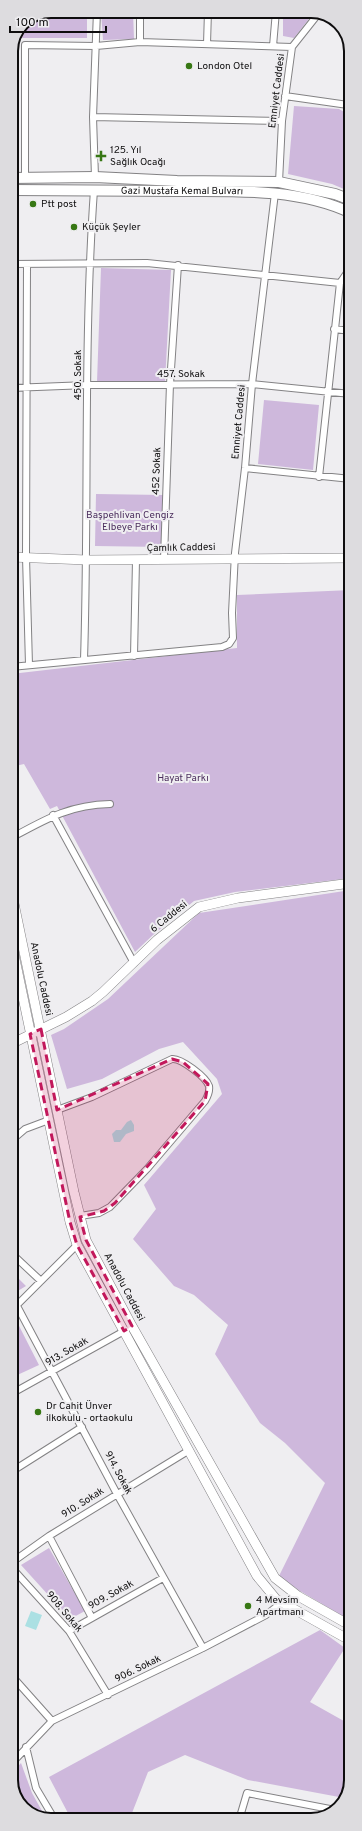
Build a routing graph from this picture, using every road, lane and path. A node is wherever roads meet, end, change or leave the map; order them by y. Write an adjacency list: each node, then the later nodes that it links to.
1 (97, 18): 8 (street)
2 (140, 18): 6 (street)
3 (208, 18): 7 (street)
4 (275, 18): 9 (street)
5 (315, 18): 10 (street, Emniyet Caddesi)
6 (140, 42): 7 (street); 8 (street)
7 (207, 44): 9 (street)
8 (96, 46): 13 (street); 17 (street)
9 (273, 46): 10 (street)
10 (292, 47): 11 (street, Emniyet Caddesi)
11 (285, 96): 12 (street); 14 (street, Emniyet Caddesi)
12 (344, 104)
13 (93, 117): 14 (street); 15 (street)
14 (282, 121): 18 (street, Emniyet Caddesi)
15 (95, 177): 17 (main road, Gazi Mustafa Kemal Bulvarı); 18 (main road, Gazi Mustafa Kemal Bulvarı)
16 (18, 178): 17 (main road, Gazi Mustafa Kemal Bulvarı)
17 (25, 178)
18 (279, 182): 22 (main road, Gazi Mustafa Kemal Bulvarı)
19 (18, 190): 20 (main road, Gazi Mustafa Kemal Bulvarı)
20 (94, 190): 21 (main road, Gazi Mustafa Kemal Bulvarı); 26 (street, 450. Sokak)
21 (275, 193): 23 (main road, Gazi Mustafa Kemal Bulvarı); 28 (street, Emniyet Caddesi)
22 (344, 198)
23 (344, 210)
24 (18, 264): 25 (street)
25 (27, 264): 26 (street); 37 (street)
26 (89, 264): 27 (street); 35 (street, 450. Sokak)
27 (178, 265): 28 (street); 33 (street, 452 Sokak)
28 (265, 274): 30 (street); 34 (street, Emniyet Caddesi)
29 (344, 277): 30 (street)
30 (340, 283): 31 (street)
31 (334, 329): 32 (street); 38 (street)
32 (344, 330)
33 (170, 384): 34 (street, 457. Sokak); 35 (street, 457. Sokak); 47 (street, 452 Sokak)
34 (252, 384): 38 (street, 457. Sokak); 40 (street, Emniyet Caddesi)
35 (88, 385): 37 (street, 457. Sokak); 48 (street, 450. Sokak)
36 (18, 388): 37 (street, 457. Sokak)
37 (25, 388): 44 (street)
38 (329, 391): 39 (street, 457. Sokak); 41 (street)
39 (344, 393)
40 (245, 468): 41 (street); 45 (street, Emniyet Caddesi)
41 (319, 477): 42 (street)
42 (344, 479)
43 (18, 557): 44 (main road, Çamlık Caddesi)
44 (26, 557): 48 (main road, Çamlık Caddesi); 52 (street)
45 (235, 558): 46 (main road, Çamlık Caddesi); 47 (main road, Çamlık Caddesi); 50 (street, Emniyet Caddesi)
46 (344, 558)
47 (164, 559): 49 (main road, Çamlık Caddesi)
48 (87, 560): 49 (main road, Çamlık Caddesi); 51 (street, 450. Sokak)
49 (136, 560): 50 (street)
50 (134, 656): 51 (street)
51 (84, 660): 52 (street)
52 (29, 665): 53 (street)
53 (18, 666)
54 (110, 804): 55 (street)
55 (53, 815): 56 (street); 59 (street)
56 (18, 834)
57 (344, 884): 59 (main road, 6 Caddesi)
58 (18, 922): 61 (main road, Anadolu Caddesi)
59 (134, 963): 61 (main road, 6 Caddesi)
60 (18, 975): 62 (main road, Anadolu Caddesi)
61 (41, 1029): 62 (main road, 6 Caddesi); 64 (main road, Anadolu Caddesi)
62 (30, 1034): 63 (main road, 6 Caddesi); 65 (main road, Anadolu Caddesi)
63 (18, 1040)
64 (57, 1110): 67 (main road, Anadolu Caddesi); 67 (street)
65 (49, 1120): 66 (street); 68 (main road, Anadolu Caddesi)
66 (18, 1135)
67 (80, 1216): 73 (main road, Anadolu Caddesi)
68 (77, 1245): 70 (street); 74 (main road, Anadolu Caddesi)
69 (18, 1260): 70 (street)
70 (41, 1281): 71 (street)
71 (18, 1305)
72 (18, 1308): 75 (street, 914. Sokak)
73 (132, 1326): 74 (street, 913. Sokak); 87 (main road, Anadolu Caddesi)
74 (124, 1331): 75 (street, 913. Sokak); 78 (main road, Anadolu Caddesi)
75 (53, 1372): 76 (street, 913. Sokak); 77 (street, 914. Sokak)
76 (18, 1390)
77 (82, 1427): 79 (street); 80 (street, 914. Sokak)
78 (188, 1451): 80 (street, 910. Sokak); 85 (main road, Anadolu Caddesi)
79 (18, 1468)
80 (117, 1494): 81 (street, 910. Sokak); 84 (street, 914. Sokak)
81 (49, 1536): 82 (street, 910. Sokak); 86 (street)
82 (18, 1558)
83 (18, 1574): 88 (street, 908. Sokak)
84 (163, 1578): 86 (street, 909. Sokak); 90 (street, 914. Sokak)
85 (281, 1603): 89 (main road, Anadolu Caddesi); 90 (street, 906. Sokak)
86 (92, 1618): 88 (street, 909. Sokak)
87 (344, 1622)
88 (69, 1630): 92 (street, 908. Sokak)
89 (344, 1636)
90 (203, 1648): 92 (street, 906. Sokak)
91 (18, 1682): 93 (street)
92 (108, 1695): 93 (street, 906. Sokak)
93 (52, 1721): 94 (street, 906. Sokak)
94 (26, 1747): 95 (street, 906. Sokak); 97 (street)
95 (18, 1756)
96 (328, 1809): 98 (street)
97 (51, 1813)
98 (241, 1813)

